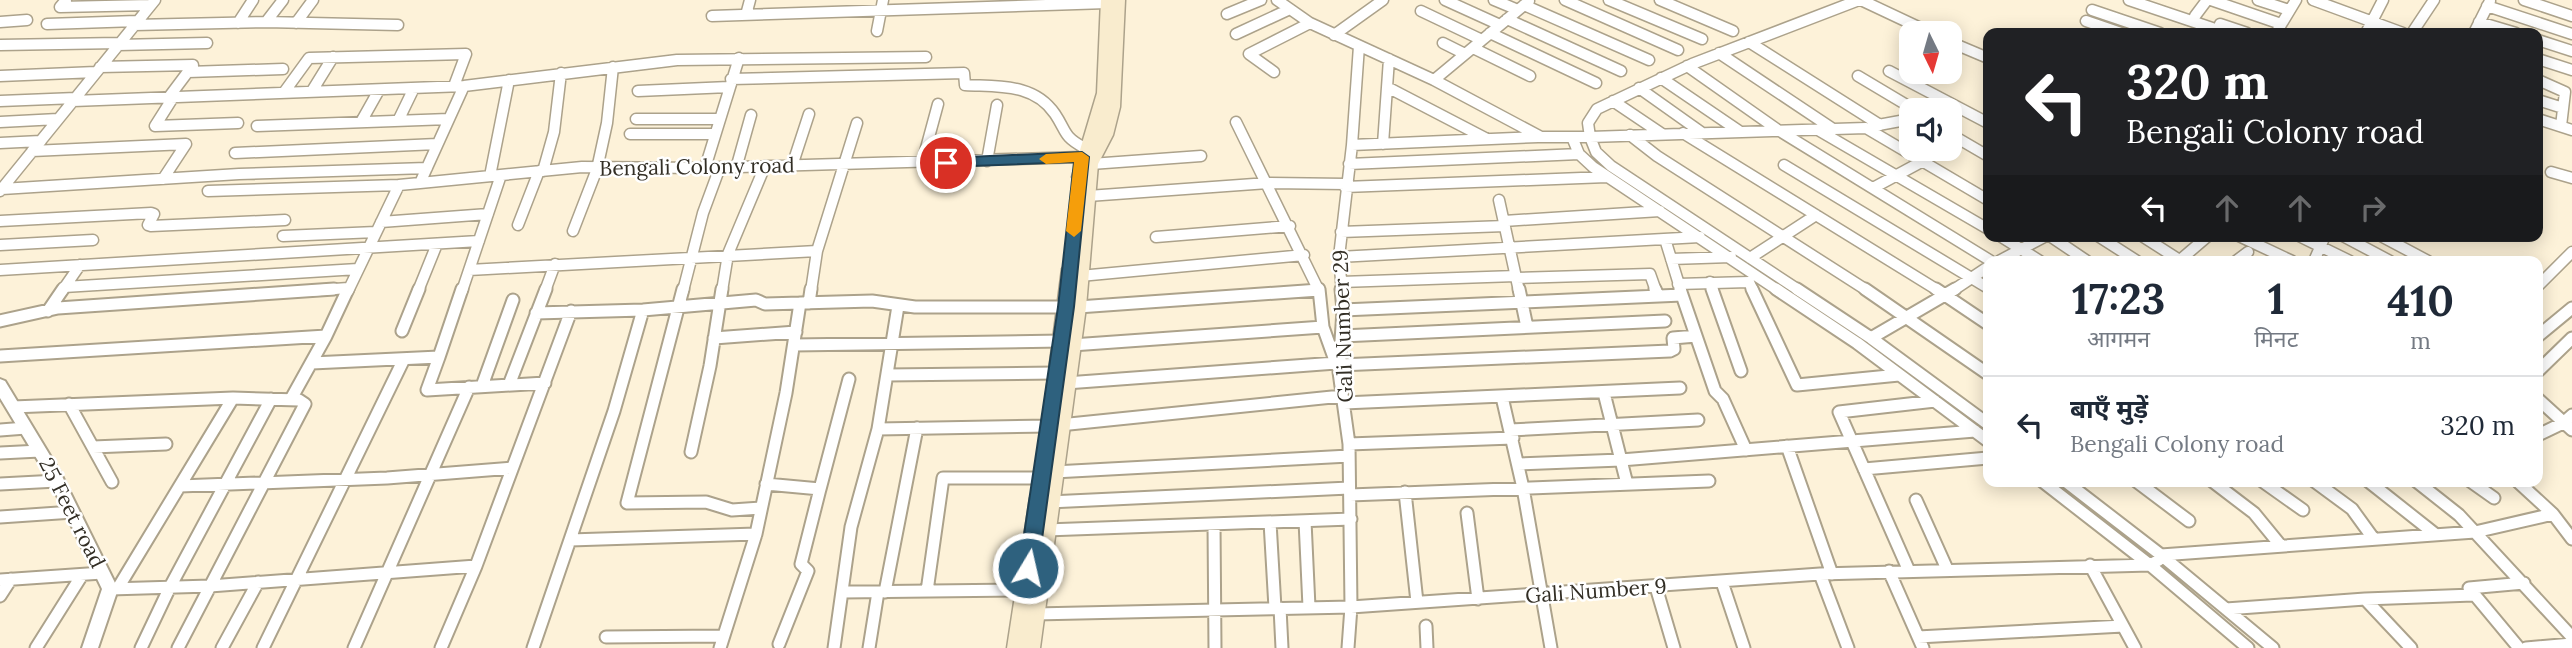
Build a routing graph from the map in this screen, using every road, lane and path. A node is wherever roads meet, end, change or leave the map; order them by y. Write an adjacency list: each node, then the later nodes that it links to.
1 (66, 0): 25 (street)
2 (253, 0): 50 (street)
3 (283, 0): 46 (street)
4 (313, 0): 51 (street)
5 (750, 0): 37 (street)
6 (1261, 0): 26 (street)
7 (1277, 0): 32 (street)
8 (1383, 0): 70 (street)
9 (1445, 0): 47 (street)
10 (1494, 0): 31 (street)
11 (1565, 0): 81 (street)
12 (1609, 0): 72 (street)
13 (1660, 0): 67 (street)
14 (1860, 0): 42 (street); 73 (street)
15 (2129, 0): 58 (street)
16 (2149, 0): 39 (street)
17 (2209, 0): 39 (street); 54 (street)
18 (2258, 0): 34 (street)
19 (2296, 0): 34 (street)
20 (2313, 0): 27 (street)
21 (2383, 0): 44 (street)
22 (2434, 0): 63 (street)
23 (2524, 0): 40 (street)
24 (1111, 1): 30 (street); 171 (main road)
25 (153, 2): 49 (street)
26 (1243, 3): 36 (street)
27 (2332, 3): 44 (street)
28 (2489, 3): 48 (street); 69 (street)
29 (882, 4): 30 (street); 37 (street); 66 (street)
30 (956, 4)
31 (1524, 5): 47 (street); 90 (street)
32 (1290, 9): 52 (street); 68 (street)
33 (2092, 10): 57 (street)
34 (2289, 10): 54 (street)
35 (1421, 11): 71 (street)
36 (1227, 13)
37 (746, 15): 38 (street)
38 (712, 16)
39 (2195, 16): 59 (street)
40 (2572, 16)
41 (27, 20): 45 (street)
42 (1905, 21)
43 (2087, 21): 56 (street)
44 (2370, 21): 61 (street); 62 (street)
45 (0, 22)
46 (266, 22): 50 (street); 51 (street)
47 (1504, 22): 71 (street); 97 (street)
48 (2480, 22): 64 (street); 65 (street)
49 (136, 23): 50 (street); 53 (street); 77 (street)
50 (237, 23)
51 (296, 23): 55 (street)
52 (1310, 23): 70 (street); 100 (street)
53 (47, 24)
54 (2281, 24): 60 (street)
55 (398, 25)
56 (2107, 28)
57 (2145, 28)
58 (2212, 28)
59 (2232, 28)
60 (2279, 28)
61 (2368, 28)
62 (2389, 28)
63 (2415, 28)
64 (2477, 28)
65 (2500, 28)
66 (877, 31)
67 (1733, 31)
68 (1236, 34)
69 (2572, 34)
70 (1334, 35): 79 (street)
71 (1486, 37): 83 (street); 110 (street)
72 (1702, 39)
73 (1749, 42): 84 (street); 143 (street)
74 (2543, 42): 82 (street)
75 (207, 43): 77 (street)
76 (1443, 43): 83 (street)
77 (119, 44): 78 (street); 95 (street)
78 (0, 45)
79 (1359, 46): 89 (street); 166 (street, Gali Number 29)
80 (1962, 47): 85 (street)
81 (1678, 50)
82 (2571, 50)
83 (1469, 51): 103 (street); 107 (street)
84 (1720, 53): 93 (street); 148 (street)
85 (1983, 56)
86 (333, 57): 111 (street); 116 (street); 117 (street)
87 (926, 57): 88 (street)
88 (739, 58): 92 (street); 109 (street)
89 (1389, 59): 107 (street); 112 (street)
90 (1649, 60)
91 (2543, 61): 96 (street)
92 (613, 66): 101 (street); 185 (street)
93 (1687, 66): 105 (street); 149 (street)
94 (283, 69): 99 (street)
95 (98, 70): 99 (street); 102 (street); 120 (street)
96 (2572, 70)
97 (1621, 71)
98 (1889, 71): 134 (street)
99 (188, 72): 119 (street)
100 (1274, 72)
101 (561, 73): 106 (street); 186 (street)
102 (0, 76)
103 (1530, 76)
104 (1858, 76): 121 (street)
105 (1661, 78): 114 (street); 151 (street)
106 (509, 80): 111 (street); 189 (street)
107 (1434, 80): 158 (street)
108 (2543, 82): 127 (street)
109 (730, 83): 118 (street); 133 (street); 171 (street)
110 (1596, 83)
111 (459, 86): 113 (street); 132 (street)
112 (1387, 87): 160 (street); 165 (street)
113 (414, 88): 115 (street); 135 (street)
114 (1639, 88): 123 (street); 152 (street)
115 (379, 90): 117 (street); 139 (street)
116 (285, 91): 117 (street); 119 (street)
117 (313, 91)
118 (638, 91)
119 (171, 96): 120 (street); 141 (street)
120 (74, 99): 122 (street); 131 (street)
121 (1899, 100)
122 (0, 101)
123 (1613, 101): 156 (street); 159 (street)
124 (2543, 102): 127 (street)
125 (938, 104): 175 (street)
126 (997, 105): 173 (street)
127 (2563, 108): 145 (street)
128 (809, 114): 181 (street)
129 (751, 115): 179 (street)
130 (636, 118): 133 (street)
131 (58, 119): 138 (street); 161 (street)
132 (449, 119): 135 (street); 164 (street)
133 (720, 119): 155 (street)
134 (1983, 120)
135 (398, 121): 139 (street)
136 (1899, 121): 143 (street)
137 (2543, 121): 145 (street)
138 (0, 122)
139 (362, 122): 144 (street)
140 (1236, 122): 194 (street)
141 (238, 123)
142 (857, 123): 177 (street)
143 (1880, 125): 146 (street)
144 (257, 126)
145 (2561, 126): 150 (street)
146 (1866, 128): 148 (street); 174 (street)
147 (1817, 129): 148 (street); 149 (street); 188 (street)
148 (1833, 129)
149 (1778, 130): 151 (street); 197 (street)
150 (2572, 130)
151 (1740, 131): 152 (street)
152 (1701, 132): 153 (street)
153 (1683, 133): 156 (street); 205 (street)
154 (630, 134): 155 (street)
155 (715, 134): 184 (street)
156 (1662, 134): 157 (street)
157 (1630, 135): 159 (street); 218 (street)
158 (1541, 137): 159 (street); 160 (street)
159 (1582, 137): 170 (street); 257 (street)
160 (1487, 139): 165 (street)
161 (41, 141): 163 (street); 167 (street)
162 (1962, 141): 169 (street)
163 (0, 142)
164 (438, 144): 168 (street); 183 (street)
165 (1383, 144): 166 (street)
166 (1352, 145): 176 (street, Gali Number 29)
167 (32, 151): 192 (street); 198 (street)
168 (235, 153)
169 (1983, 153)
170 (1579, 154): 176 (street); 190 (street)
171 (1085, 156): 172 (street, Bengali Colony road); 173 (street, Bengali Colony road); 200 (main road); 283 (main road)
172 (1201, 156)
173 (987, 161): 175 (street, Bengali Colony road)
174 (1923, 162): 188 (street); 201 (street)
175 (922, 163): 177 (street, Bengali Colony road)
176 (1349, 164): 195 (street, Gali Number 29)
177 (844, 165): 181 (street, Bengali Colony road); 237 (street)
178 (1784, 165): 267 (street)
179 (737, 166): 180 (street, Bengali Colony road); 182 (street, Bengali Colony road)
180 (765, 166): 181 (street, Bengali Colony road); 240 (street)
181 (792, 166)
182 (720, 167): 184 (street, Bengali Colony road); 242 (street)
183 (427, 168): 192 (street); 193 (street)
184 (705, 168): 185 (street, Bengali Colony road)
185 (597, 169): 186 (street, Bengali Colony road); 213 (street)
186 (541, 171): 189 (street, Bengali Colony road); 209 (street)
187 (2551, 172): 191 (street)
188 (1898, 175): 197 (street); 211 (street)
189 (495, 176): 193 (street, Bengali Colony road); 204 (street)
190 (1607, 177): 195 (street); 203 (street)
191 (2572, 178)
192 (163, 179): 198 (street)
193 (420, 183): 196 (street, Bengali Colony road)
194 (1268, 183): 195 (street); 200 (street); 210 (street)
195 (1345, 185): 214 (street, Gali Number 29)
196 (399, 186): 199 (street, Bengali Colony road); 212 (street)
197 (1873, 188): 243 (street)
198 (1, 190)
199 (208, 191)
200 (1087, 196): 265 (main road)
201 (1983, 197)
202 (1499, 200): 208 (street)
203 (1660, 211): 208 (street); 217 (street)
204 (488, 214): 212 (street); 221 (street)
205 (1816, 215): 218 (street); 276 (street)
206 (285, 220): 207 (street)
207 (0, 221)
208 (1505, 224): 214 (street); 234 (street)
209 (518, 225)
210 (1290, 226): 216 (street); 241 (street)
211 (1983, 226)
212 (378, 227): 215 (street); 235 (street)
213 (573, 231)
214 (1341, 232): 255 (street, Gali Number 29)
215 (283, 236)
216 (1156, 237)
217 (1700, 237): 219 (street); 256 (street)
218 (1783, 237): 257 (street); 291 (street)
219 (1665, 239): 234 (street); 258 (street)
220 (93, 240): 233 (street)
221 (479, 241): 232 (street); 263 (street)
222 (2010, 242): 236 (street)
223 (2037, 242): 236 (street)
224 (2057, 242): 246 (street)
225 (2107, 242): 247 (street)
226 (2151, 242): 248 (street)
227 (2201, 242): 249 (street)
228 (2252, 242): 251 (street)
229 (2324, 242): 252 (street)
230 (2354, 242): 253 (street)
231 (2392, 242): 254 (street)
232 (437, 244): 235 (street); 300 (street)
233 (0, 245)
234 (1509, 248): 255 (street); 266 (street)
235 (368, 249): 260 (street); 261 (street)
236 (2023, 250): 244 (street); 245 (street)
237 (817, 251): 240 (street); 281 (street)
238 (2248, 252): 250 (street)
239 (2572, 253): 268 (street)
240 (728, 254): 242 (street); 280 (street)
241 (1304, 255): 265 (street); 275 (street)
242 (691, 256): 259 (street); 284 (street)
243 (1983, 256)
244 (2010, 256)
245 (2032, 256)
246 (2079, 256)
247 (2129, 256)
248 (2172, 256)
249 (2186, 256)
250 (2243, 256)
251 (2281, 256)
252 (2343, 256)
253 (2381, 256)
254 (2419, 256)
255 (1339, 257): 269 (street, Gali Number 29)
256 (1731, 257): 258 (street); 320 (street)
257 (1750, 258): 306 (street)
258 (1671, 259): 274 (street)
259 (555, 264): 263 (street); 290 (street)
260 (80, 265): 262 (street); 272 (street)
261 (358, 269): 272 (street); 273 (street)
262 (0, 270)
263 (469, 270): 312 (street)
264 (1983, 270): 267 (street)
265 (1080, 276): 283 (main road)
266 (1516, 277): 269 (street); 277 (street); 279 (street)
267 (1972, 277): 271 (street); 276 (street)
268 (2543, 281)
269 (1341, 282): 288 (street, Gali Number 29)
270 (1710, 282): 274 (street); 318 (street); 320 (street)
271 (1983, 285)
272 (64, 287): 286 (street)
273 (348, 288): 286 (street); 302 (street)
274 (1680, 289): 277 (street); 304 (street)
275 (1319, 290): 283 (street); 297 (street)
276 (1946, 295): 291 (street); 294 (street)
277 (1658, 296): 279 (street)
278 (513, 300): 325 (street)
279 (1522, 302): 288 (street); 298 (street)
280 (719, 303): 281 (street); 284 (street); 305 (street)
281 (805, 303): 282 (street); 301 (street)
282 (898, 306): 283 (street); 308 (street)
283 (1072, 307): 309 (main road)
284 (677, 308): 287 (street); 395 (street)
285 (2572, 308): 296 (street)
286 (48, 310): 292 (street)
287 (643, 310): 289 (street); 412 (street)
288 (1343, 310): 303 (street, Gali Number 29)
289 (571, 311): 290 (street); 323 (street)
290 (536, 313): 324 (street)
291 (1908, 316): 306 (street); 317 (street)
292 (0, 321)
293 (1665, 321): 298 (street)
294 (1983, 321)
295 (2543, 321): 296 (street)
296 (2549, 324): 299 (street)
297 (1323, 327): 309 (street); 316 (street)
298 (1527, 327): 303 (street)
299 (2543, 330)
300 (402, 331)
301 (796, 332): 305 (street); 310 (street)
302 (326, 336): 311 (street); 314 (street)
303 (1342, 336): 316 (street, Gali Number 29)
304 (1696, 336): 316 (street); 357 (street)
305 (714, 338): 359 (street)
306 (1871, 338): 340 (street)
307 (2572, 338): 315 (street)
308 (892, 343): 309 (street); 310 (street); 319 (street)
309 (1067, 343): 321 (main road)
310 (794, 345): 375 (street)
311 (0, 356)
312 (439, 357): 313 (street); 326 (street)
313 (404, 359): 314 (street); 368 (street)
314 (312, 363): 334 (street)
315 (2543, 366)
316 (1338, 367): 321 (street); 333 (street, Gali Number 29)
317 (1983, 369)
318 (1741, 371)
319 (887, 375): 321 (street); 346 (street)
320 (1899, 375): 335 (street)
321 (1061, 378): 342 (main road)
322 (849, 379): 389 (street)
323 (545, 383): 324 (street); 364 (street)
324 (509, 385): 325 (street)
325 (482, 386): 326 (street)
326 (469, 387): 366 (street)
327 (1680, 388): 329 (street)
328 (1, 389): 338 (street, 25 Feet road)
329 (1604, 393): 330 (street); 343 (street)
330 (1503, 397): 333 (street); 350 (street)
331 (233, 398): 332 (street); 337 (street); 377 (street)
332 (271, 399): 334 (street); 374 (street)
333 (1343, 399): 342 (street); 356 (street, Gali Number 29)
334 (291, 400): 372 (street)
335 (1935, 401): 348 (street); 352 (street)
336 (2543, 403): 341 (street)
337 (69, 404): 338 (street); 355 (street)
338 (13, 407): 344 (street, 25 Feet road)
339 (1698, 420): 343 (street)
340 (1983, 420)
341 (2567, 423): 349 (street)
342 (1055, 426): 345 (street); 367 (main road)
343 (1612, 426): 350 (street); 362 (street)
344 (26, 428): 347 (street); 358 (street, 25 Feet road)
345 (917, 428): 346 (street); 434 (street)
346 (878, 429): 435 (street)
347 (0, 430)
348 (1975, 431): 351 (street); 352 (street)
349 (2543, 431)
350 (1511, 434): 356 (street); 363 (street)
351 (1983, 437)
352 (1852, 441): 354 (street); 365 (street)
353 (166, 444): 355 (street)
354 (1787, 446): 357 (street); 421 (street)
355 (93, 447): 371 (street)
356 (1349, 450): 367 (street); 390 (street, Gali Number 29)
357 (1746, 450): 362 (street)
358 (40, 451): 360 (street); 369 (street, 25 Feet road)
359 (691, 452)
360 (0, 453)
361 (1983, 458): 365 (street)
362 (1621, 460): 363 (street); 376 (street)
363 (1518, 464): 388 (street)
364 (512, 468): 366 (street); 416 (street)
365 (1864, 469): 420 (street)
366 (431, 475): 368 (street); 418 (street)
367 (1048, 475): 394 (main road); 432 (main road); 433 (street)
368 (347, 479): 372 (street); 423 (street)
369 (57, 481): 373 (street); 397 (street, 25 Feet road)
370 (1709, 481): 376 (street)
371 (112, 482)
372 (262, 482): 374 (street); 429 (street)
373 (0, 484)
374 (225, 484): 377 (street); 430 (street)
375 (766, 484): 389 (street); 395 (street)
376 (1627, 484): 388 (street)
377 (180, 486): 427 (street)
378 (2051, 487): 414 (street)
379 (2072, 487): 414 (street)
380 (2144, 487): 403 (street)
381 (2220, 487): 413 (street)
382 (2270, 487): 396 (street)
383 (2322, 487): 410 (street)
384 (2376, 487): 409 (street)
385 (2425, 487): 407 (street)
386 (2478, 487): 392 (street)
387 (2524, 487): 399 (street)
388 (1523, 488): 391 (street); 436 (street)
389 (820, 489): 454 (street)
390 (1350, 492): 391 (street); 394 (street); 401 (street, Gali Number 29)
391 (1405, 492): 441 (street)
392 (2494, 498)
393 (1916, 500): 417 (street)
394 (1049, 502): 406 (main road)
395 (761, 508): 408 (street)
396 (2303, 510)
397 (72, 513): 400 (street); 427 (street, 25 Feet road)
398 (1467, 513): 439 (street)
399 (2553, 514): 407 (street, Gali Number 9); 411 (street)
400 (0, 517)
401 (1351, 519): 402 (street); 443 (street, Gali Number 29)
402 (1305, 521): 404 (street); 442 (street)
403 (2189, 521)
404 (1270, 522): 405 (street); 444 (street)
405 (1213, 524): 406 (street); 445 (street)
406 (1046, 530): 447 (main road)
407 (2475, 531): 409 (street, Gali Number 9); 428 (street)
408 (756, 534): 412 (street); 452 (street)
409 (2435, 534): 410 (street, Gali Number 9)
410 (2373, 538): 413 (street, Gali Number 9)
411 (2572, 539)
412 (570, 540): 464 (street)
413 (2281, 546): 414 (street, Gali Number 9)
414 (2157, 561): 415 (street, Gali Number 9); 446 (street); 478 (street)
415 (2091, 565): 417 (street, Gali Number 9); 449 (street)
416 (475, 566): 418 (street); 463 (street)
417 (1947, 569): 420 (street, Gali Number 9)
418 (388, 571): 423 (street); 462 (street)
419 (1889, 571): 420 (street, Gali Number 9); 421 (street, Gali Number 9); 453 (street)
420 (1909, 571)
421 (1826, 574): 426 (street, Gali Number 9); 476 (street)
422 (82, 575): 424 (street); 427 (street); 456 (street)
423 (298, 579): 425 (street); 461 (street)
424 (6, 580): 438 (street)
425 (258, 582): 429 (street); 460 (street)
426 (1723, 582): 431 (street, Gali Number 9); 475 (street)
427 (110, 583): 430 (street); 457 (street, 25 Feet road)
428 (2524, 583): 437 (street); 451 (street)
429 (210, 586): 430 (street); 459 (street)
430 (170, 587): 458 (street)
431 (1656, 587): 436 (street, Gali Number 9); 474 (street)
432 (1025, 590): 433 (street); 467 (main road)
433 (927, 591): 434 (street)
434 (881, 592): 435 (street); 466 (street)
435 (843, 593): 465 (street)
436 (1542, 595): 439 (street, Gali Number 9); 473 (street)
437 (2473, 595): 440 (street); 481 (street)
438 (0, 596)
439 (1478, 599): 441 (street, Gali Number 9)
440 (2365, 599): 446 (street); 480 (street)
441 (1417, 602): 443 (street, Gali Number 9)
442 (1309, 607): 443 (street, Gali Number 9); 444 (street, Gali Number 9)
443 (1351, 607): 471 (street, Gali Number 29)
444 (1277, 608): 445 (street, Gali Number 9); 470 (street)
445 (1215, 609): 447 (street, Gali Number 9); 469 (street)
446 (2226, 609): 479 (street)
447 (1035, 614): 468 (main road)
448 (1426, 626): 472 (street)
449 (2123, 626): 453 (street); 477 (street)
450 (606, 637): 452 (street)
451 (2572, 637)
452 (721, 642)
453 (1920, 642)
454 (779, 644)
455 (2572, 644): 482 (street)
456 (36, 648)
457 (90, 648)
458 (141, 648)
459 (178, 648)
460 (222, 648)
461 (263, 648)
462 (354, 648)
463 (441, 648)
464 (533, 648)
465 (834, 648)
466 (869, 648)
467 (1017, 648)
468 (1030, 648)
469 (1215, 648)
470 (1282, 648)
471 (1348, 648)
472 (1427, 648)
473 (1551, 648)
474 (1674, 648)
475 (1744, 648)
476 (1848, 648)
477 (2134, 648)
478 (2248, 648)
479 (2273, 648)
480 (2411, 648)
481 (2519, 648)
482 (2526, 648)

